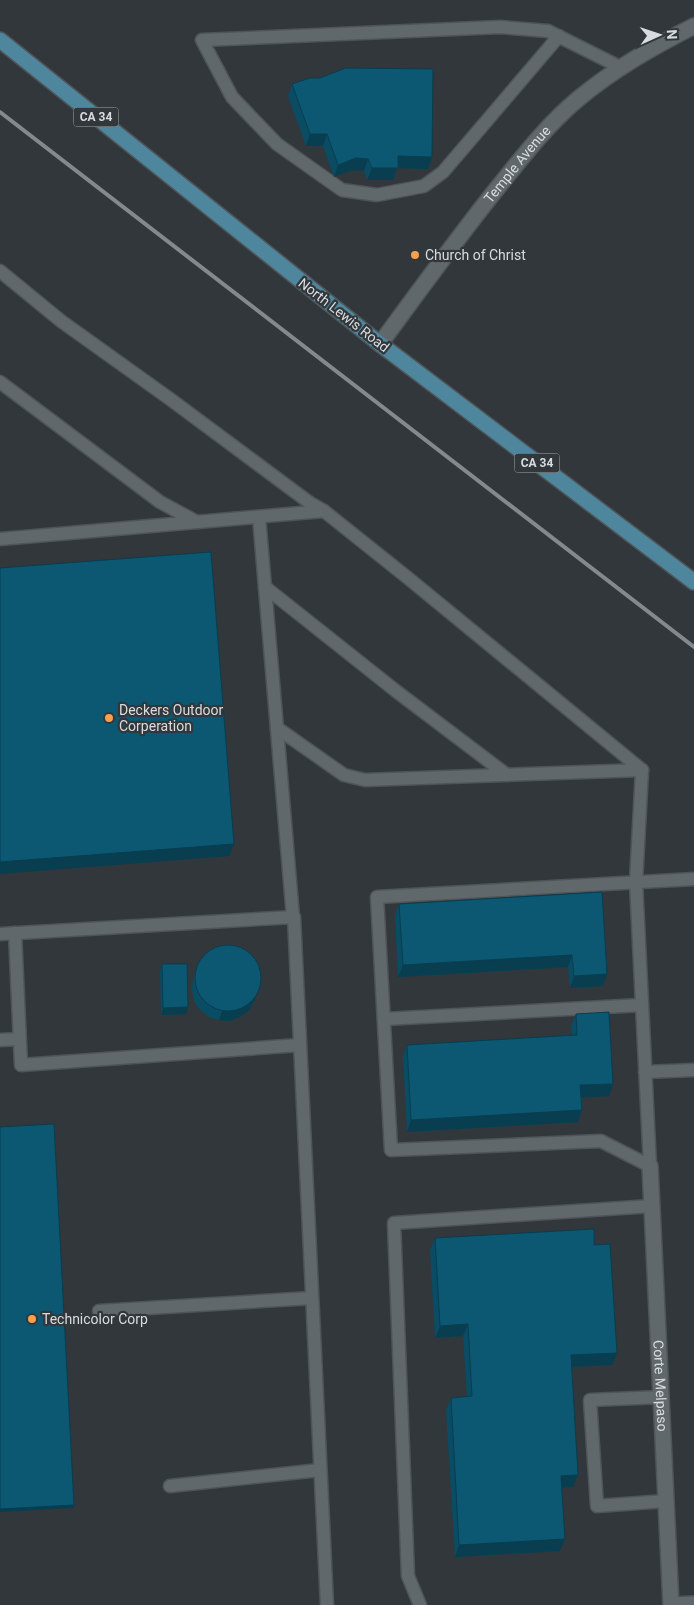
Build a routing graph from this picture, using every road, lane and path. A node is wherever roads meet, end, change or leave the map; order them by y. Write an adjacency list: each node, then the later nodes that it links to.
1 (694, 26): 4 (street, Temple Avenue)
2 (559, 36): 2 (lane); 4 (lane)
3 (0, 40): 6 (main road, North Lewis Road / CA 34)
4 (620, 67): 6 (street, Temple Avenue)
5 (0, 272): 8 (lane)
6 (380, 344): 12 (main road, North Lewis Road / CA 34)
7 (0, 382): 10 (lane)
8 (324, 511): 9 (lane); 15 (lane)
9 (258, 517): 10 (lane); 13 (lane)
10 (197, 522): 11 (lane)
11 (0, 538)
12 (694, 582)
13 (265, 587): 14 (lane); 16 (lane)
14 (277, 728): 16 (lane); 19 (lane)
15 (642, 770): 16 (lane); 18 (lane)
16 (507, 775)
17 (694, 879): 18 (lane)
18 (636, 882): 22 (lane); 23 (lane)
19 (293, 918): 20 (lane); 26 (lane)
20 (15, 933): 21 (lane); 24 (lane)
21 (0, 934)
22 (642, 1004): 23 (lane); 28 (lane)
23 (384, 1019): 29 (lane)
24 (20, 1039): 25 (lane); 26 (lane)
25 (0, 1040)
26 (300, 1045): 31 (lane)
27 (694, 1070): 28 (lane)
28 (646, 1072): 29 (lane)
29 (650, 1166): 30 (street, Corte Melpaso)
30 (652, 1206): 33 (street, Corte Melpaso); 39 (lane)
31 (312, 1298): 32 (lane); 34 (lane)
32 (99, 1311)
33 (661, 1397): 36 (street, Corte Melpaso); 36 (lane)
34 (320, 1470): 35 (lane); 38 (lane)
35 (170, 1486)
36 (666, 1501): 40 (street, Corte Melpaso)
37 (694, 1604): 40 (street)
38 (327, 1605)
39 (420, 1605)
40 (673, 1605)

